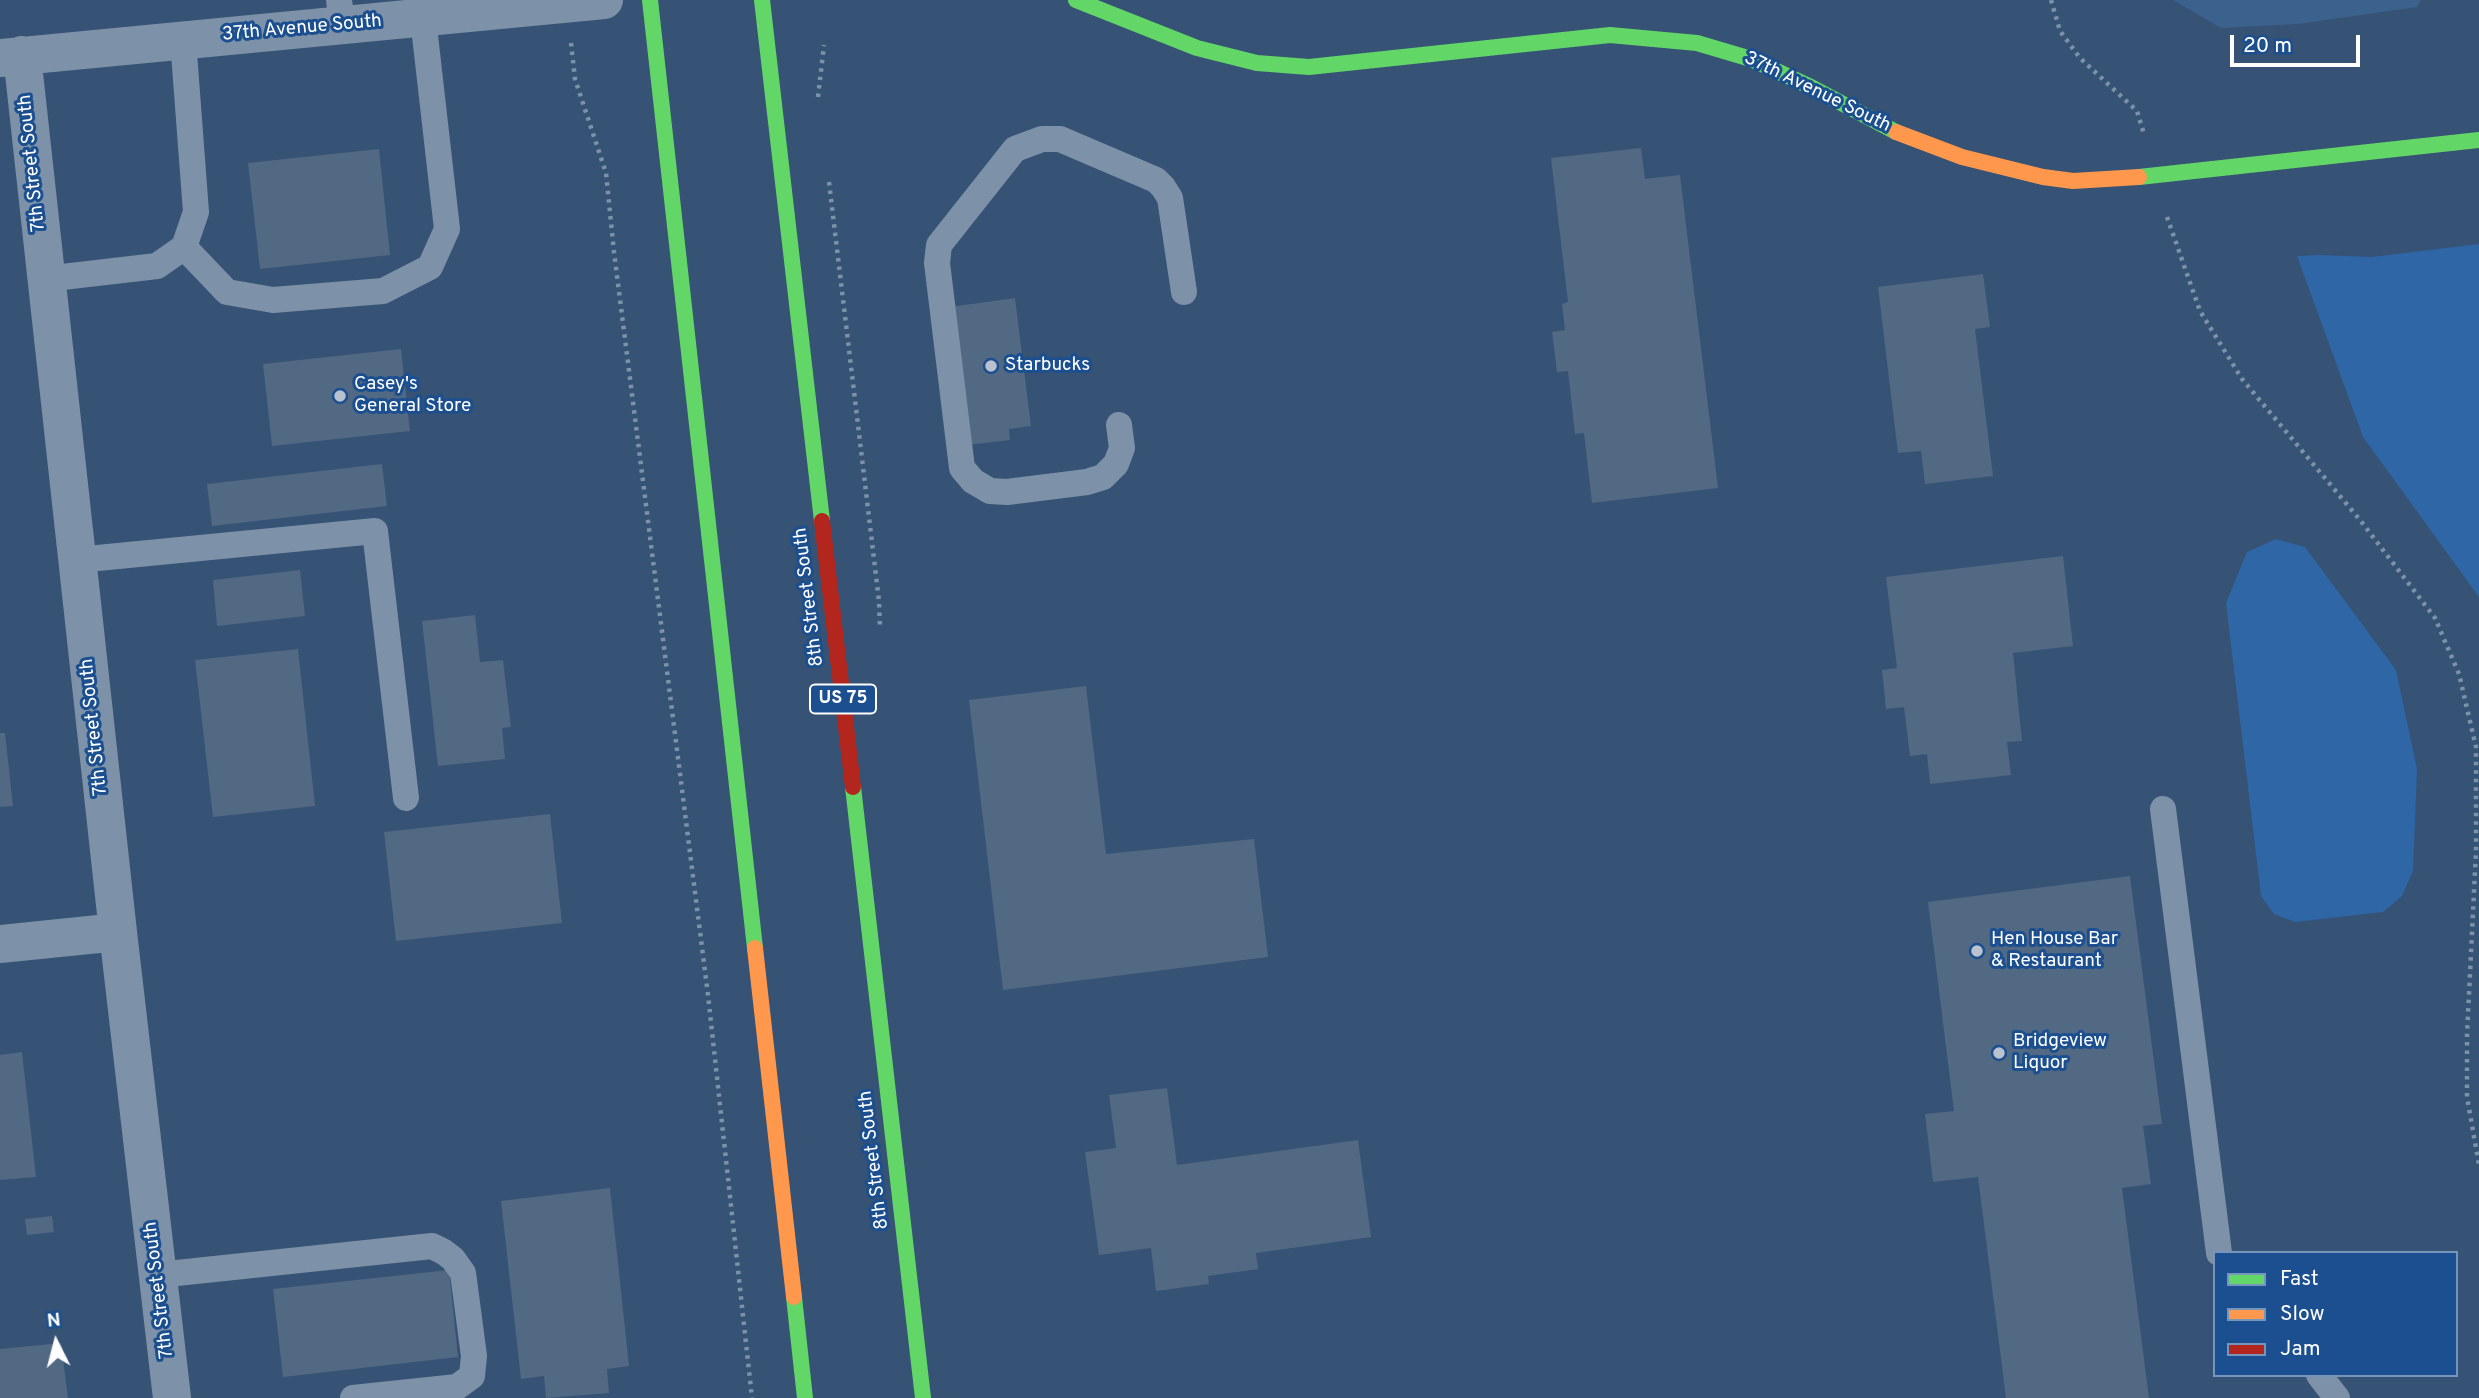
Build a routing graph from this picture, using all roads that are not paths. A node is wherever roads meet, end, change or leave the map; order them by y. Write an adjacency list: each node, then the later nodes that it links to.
1 (604, 0): 6 (street, 37th Avenue South)
2 (650, 0): 24 (main road)
3 (762, 0): 25 (main road, 8th Street South / US 75)
4 (1076, 0): 9 (main road, 37th Avenue South)
5 (341, 13): 6 (street, 37th Avenue South); 7 (street, 37th Avenue South)
6 (423, 18): 10 (lane)
7 (183, 40): 8 (street, 37th Avenue South); 10 (lane)
8 (11, 57): 11 (street, 7th Street South)
9 (2479, 140)
10 (184, 247): 11 (lane)
11 (46, 279): 14 (street, 7th Street South)
12 (1184, 292): 13 (lane)
13 (1119, 425)
14 (76, 560): 15 (lane); 17 (street, 7th Street South)
15 (406, 798)
16 (2163, 809): 19 (lane)
17 (118, 932): 18 (street); 20 (street, 7th Street South)
18 (0, 944)
19 (2220, 1251)
20 (158, 1275): 22 (street, 7th Street South); 23 (lane)
21 (2321, 1377): 26 (lane)
22 (172, 1398)
23 (353, 1398)
24 (805, 1398)
25 (923, 1398)
26 (2337, 1398)

